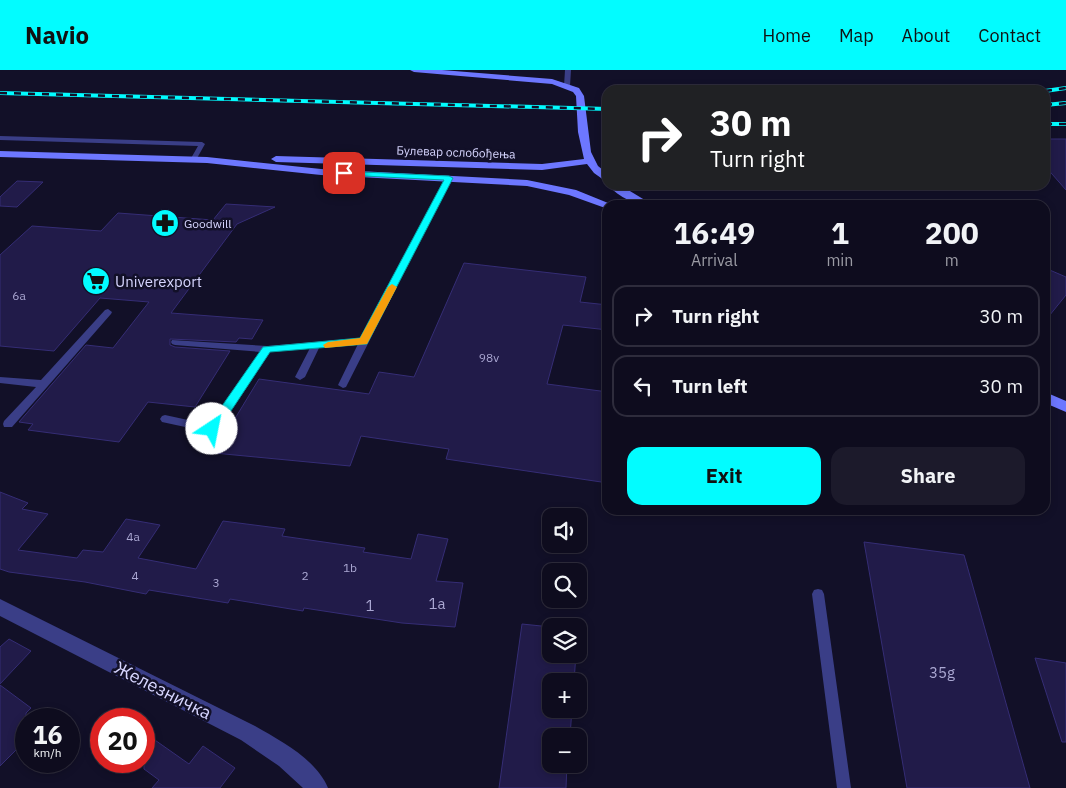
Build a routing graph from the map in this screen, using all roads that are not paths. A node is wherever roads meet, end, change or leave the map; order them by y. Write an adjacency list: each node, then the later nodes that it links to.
1 (414, 70): 3 (street)
2 (568, 70): 3 (lane)
3 (568, 86): 10 (street)
4 (0, 138): 6 (lane)
5 (0, 154): 6 (street, Булевар ослобођења)
6 (193, 160): 7 (street, Булевар ослобођења)
7 (208, 160): 8 (street, Булевар ослобођења); 11 (street, Булевар ослобођења)
8 (310, 160): 9 (street, Булевар ослобођења); 11 (street, Булевар ослобођења)
9 (322, 160): 10 (street, Булевар ослобођења); 12 (street)
10 (589, 161): 13 (street)
11 (264, 167): 12 (street, Булевар ослобођења)
12 (326, 172): 14 (street, Булевар ослобођења)
13 (602, 175)
14 (449, 178): 17 (street, Булевар ослобођења); 19 (lane)
15 (620, 190): 16 (street)
16 (638, 200)
17 (602, 204)
18 (108, 312): 25 (lane)
19 (364, 341): 21 (lane); 26 (lane)
20 (175, 342): 22 (lane)
21 (315, 347): 22 (lane); 23 (lane)
22 (267, 349): 29 (lane)
23 (300, 377)
24 (0, 380): 25 (lane)
25 (44, 384): 30 (lane)
26 (343, 385)
27 (1050, 399): 28 (street)
28 (1066, 407)
29 (165, 419)
30 (8, 424)
31 (818, 594): 34 (lane)
32 (0, 607): 33 (street, Железничка)
33 (317, 788)
34 (844, 788)

